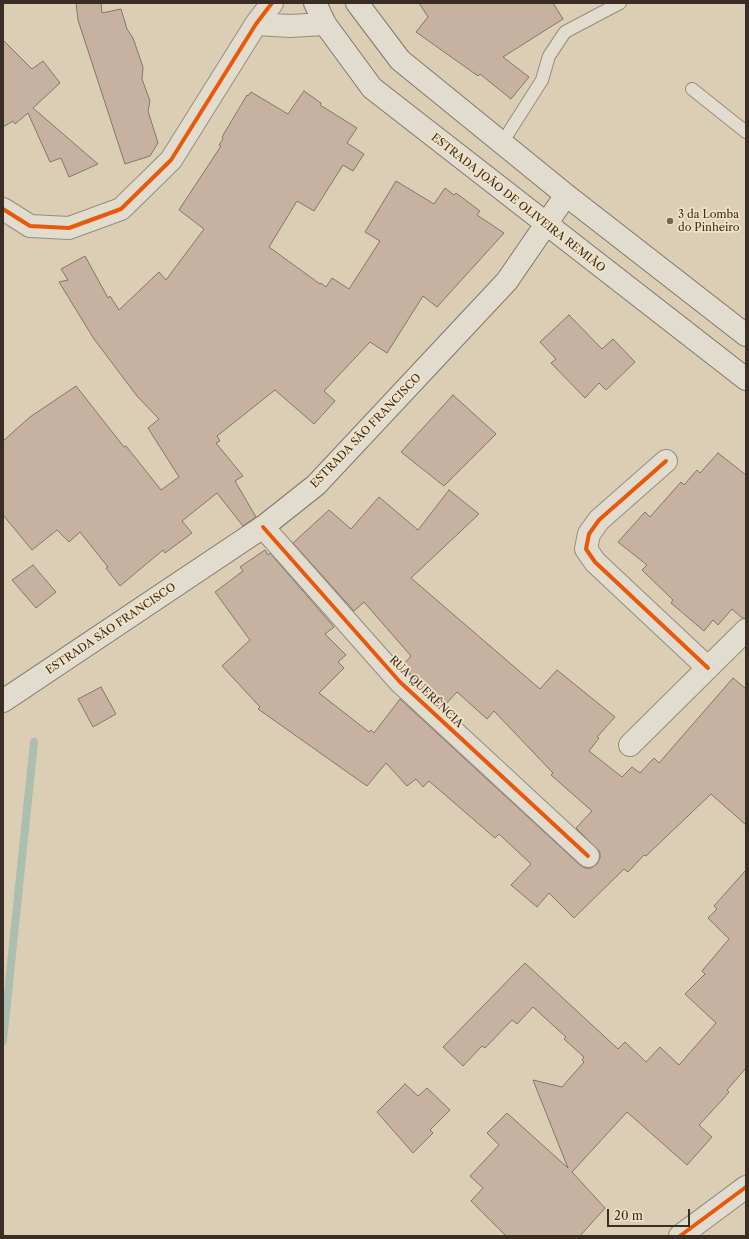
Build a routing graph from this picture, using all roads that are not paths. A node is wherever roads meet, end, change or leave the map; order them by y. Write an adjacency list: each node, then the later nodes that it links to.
1 (272, 3): 5 (main road)
2 (315, 3): 6 (main road, ESTRADA JOÃO DE OLIVEIRA REMIÃO)
3 (357, 3): 9 (main road)
4 (620, 3): 9 (lane)
5 (256, 24): 6 (main road); 11 (main road)
6 (325, 24): 12 (main road, ESTRADA JOÃO DE OLIVEIRA REMIÃO)
7 (692, 89): 8 (lane)
8 (746, 132)
9 (502, 143): 10 (main road)
10 (566, 195): 12 (main road, ESTRADA SÃO FRANCISCO); 13 (main road)
11 (3, 209)
12 (546, 225): 14 (main road, ESTRADA JOÃO DE OLIVEIRA REMIÃO); 16 (main road, ESTRADA SÃO FRANCISCO)
13 (746, 335)
14 (746, 379)
15 (666, 461): 18 (main road)
16 (263, 527): 19 (main road, ESTRADA SÃO FRANCISCO); 21 (main road, RUA QUERÊNCIA)
17 (746, 630): 18 (main road)
18 (708, 668): 20 (main road)
19 (3, 701)
20 (630, 745)
21 (588, 856)
22 (746, 1187): 23 (main road)
23 (680, 1236)

